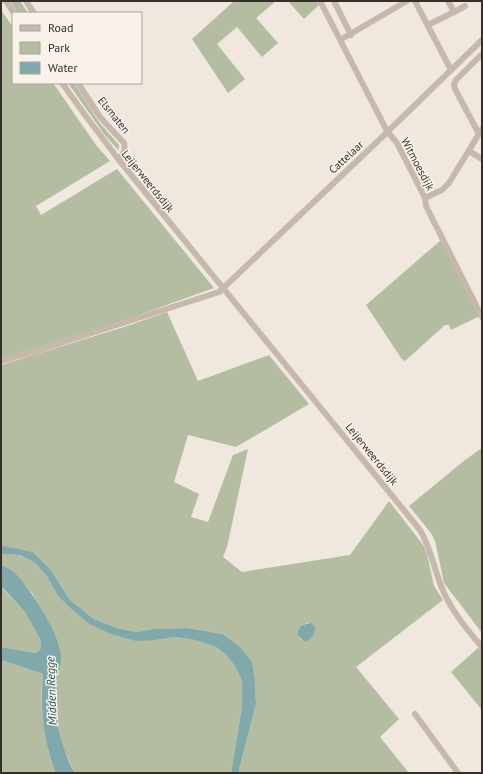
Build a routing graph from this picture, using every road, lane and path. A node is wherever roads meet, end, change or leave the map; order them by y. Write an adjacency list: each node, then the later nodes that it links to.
1 (6, 1): 9 (street)
2 (26, 1): 10 (street)
3 (320, 1): 14 (street, Witmoesdijk)
4 (334, 1): 13 (street)
5 (407, 1): 13 (street)
6 (415, 1): 12 (street)
7 (448, 1): 11 (street)
8 (465, 6): 11 (street)
9 (13, 12)
10 (33, 12)
11 (454, 12): 12 (street)
12 (428, 25): 17 (street)
13 (352, 35): 14 (street)
14 (340, 40): 20 (street, Witmoesdijk)
15 (482, 40): 17 (street, Cattelaar)
16 (482, 54): 21 (street)
17 (451, 70): 20 (street, Cattelaar)
18 (63, 84): 24 (street, Leijerweerdsdijk)
19 (79, 84): 24 (street, Elsmaten)
20 (387, 131): 25 (street, Witmoesdijk); 26 (street, Cattelaar)
21 (480, 132): 22 (street)
22 (469, 151): 23 (street); 25 (street)
23 (482, 159)
24 (119, 160): 26 (street, Leijerweerdsdijk)
25 (425, 198): 27 (street, Witmoesdijk)
26 (223, 288): 28 (street); 29 (street, Leijerweerdsdijk)
27 (482, 317)
28 (1, 361)
29 (482, 647)
30 (415, 714): 31 (street)
31 (458, 773)

